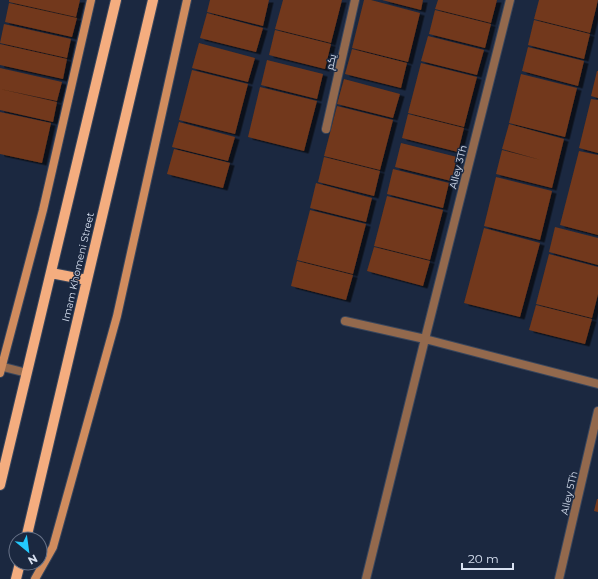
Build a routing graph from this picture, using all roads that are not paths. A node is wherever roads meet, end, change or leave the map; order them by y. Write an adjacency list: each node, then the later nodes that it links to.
1 (91, 0): 12 (street)
2 (116, 0): 8 (main road)
3 (153, 0): 9 (main road, Imam Khomeni Street)
4 (187, 0): 18 (street)
5 (355, 0): 7 (street, یکم)
6 (510, 0): 11 (street, Alley 3Th)
7 (326, 129)
8 (51, 273): 9 (main road); 13 (main road)
9 (87, 280): 17 (main road, Imam Khomeni Street)
10 (346, 322): 11 (street)
11 (425, 339): 14 (street); 19 (street, Alley 3Th)
12 (0, 369): 13 (street)
13 (27, 373): 16 (main road)
14 (598, 384)
15 (598, 411): 20 (street, Alley 5Th)
16 (0, 485)
17 (28, 531)
18 (35, 579)
19 (366, 579)
20 (558, 579)

